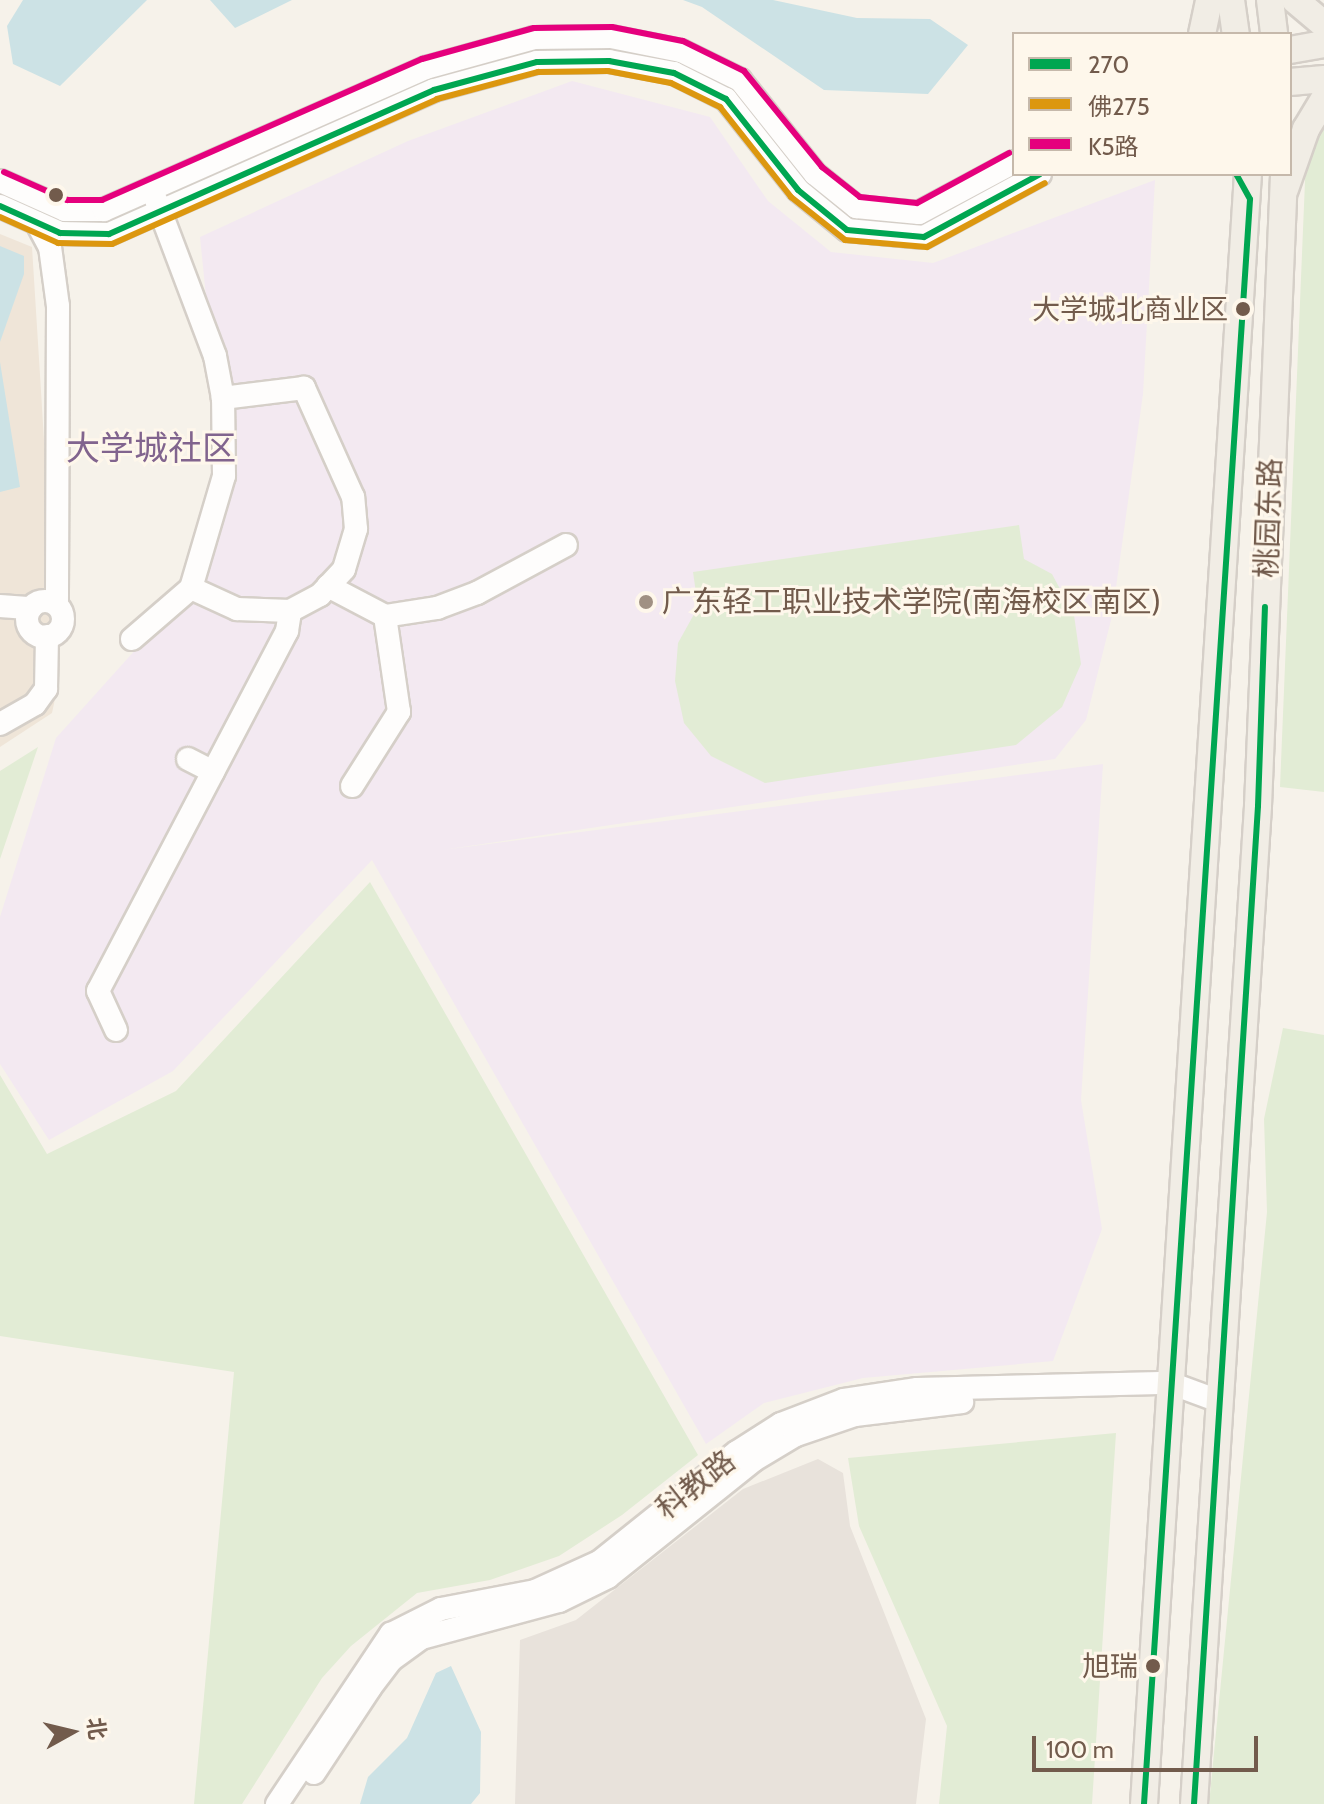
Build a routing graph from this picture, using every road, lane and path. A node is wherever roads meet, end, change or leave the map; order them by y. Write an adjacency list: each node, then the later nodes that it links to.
1 (1209, 0): 6 (main road)
2 (1231, 0): 7 (main road)
3 (1270, 0): 8 (main road)
4 (1295, 0): 5 (main road)
5 (1324, 24)
6 (1202, 32)
7 (1236, 32)
8 (1274, 32)
9 (1324, 44): 10 (main road)
10 (1292, 50)
11 (1324, 79): 12 (main road)
12 (1292, 82)
13 (1324, 99): 15 (main road, 桃园东路)
14 (1012, 163): 20 (street)
15 (1292, 164)
16 (1036, 176): 22 (street)
17 (0, 181): 20 (street)
18 (1285, 182): 41 (main road, 桃园东路)
19 (1249, 186): 40 (main road, 桃园东路)
20 (153, 191): 22 (street)
21 (0, 206): 23 (street)
22 (162, 213): 23 (street); 24 (street)
23 (37, 223): 28 (street)
24 (223, 398): 26 (street); 27 (street)
25 (566, 545): 32 (street)
26 (328, 586): 31 (street); 32 (street)
27 (191, 588): 31 (street); 34 (street)
28 (57, 605): 30 (street); 33 (street)
29 (0, 606): 30 (street)
30 (31, 608): 33 (street)
31 (290, 611): 37 (street)
32 (385, 616): 38 (street)
33 (47, 636): 35 (street)
34 (132, 639)
35 (0, 724)
36 (188, 759): 37 (street)
37 (213, 772): 39 (street)
38 (352, 786)
39 (116, 1030)
40 (1170, 1389): 41 (street, 科教路); 42 (street, 科教路); 43 (street, 科教路); 44 (main road, 桃园东路)
41 (1219, 1401): 45 (main road, 桃园东路)
42 (277, 1804)
43 (293, 1804)
44 (1144, 1804)
45 (1194, 1804)

